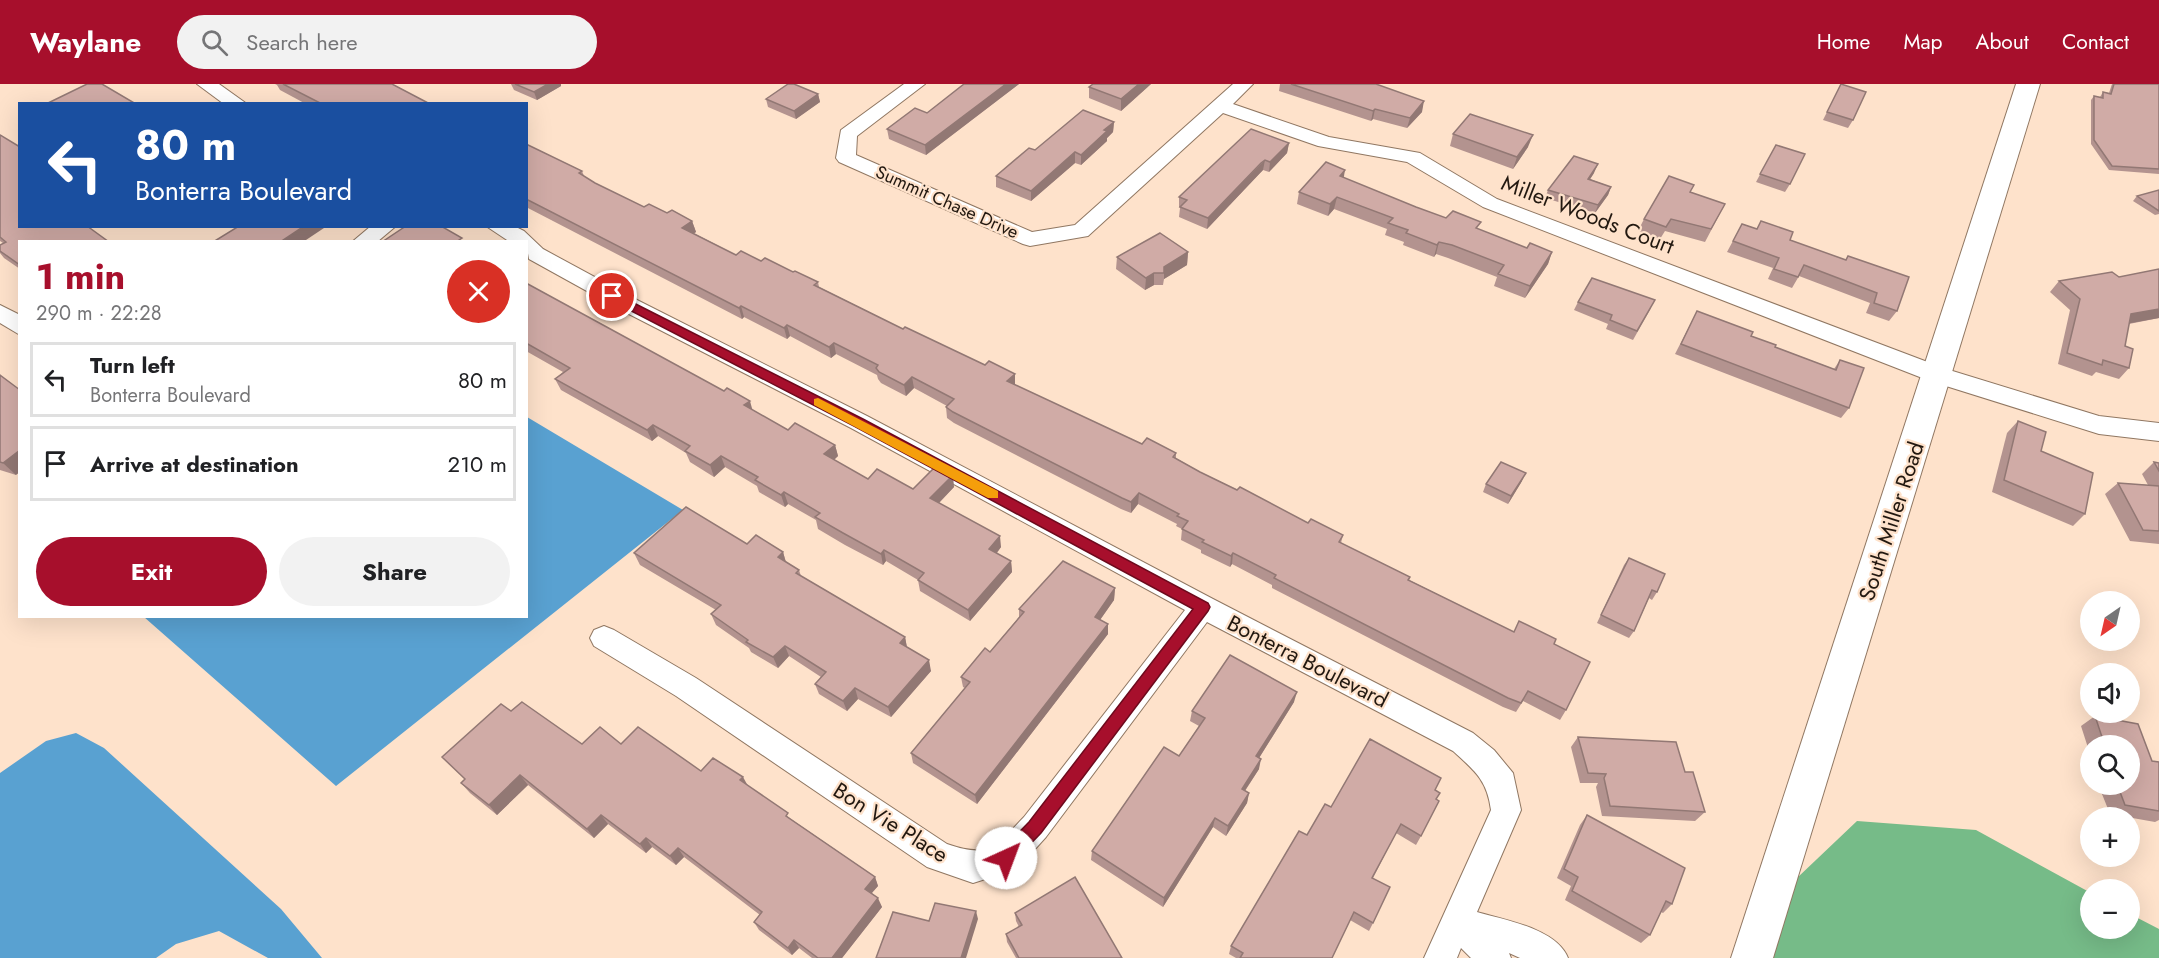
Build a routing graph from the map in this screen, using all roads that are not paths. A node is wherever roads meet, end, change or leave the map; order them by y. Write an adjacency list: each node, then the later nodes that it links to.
1 (206, 84): 5 (street)
2 (916, 84): 6 (street, Summit Chase Drive)
3 (1244, 84): 6 (street, Summit Chase Drive)
4 (2028, 84): 14 (street, South Miller Road)
5 (235, 102)
6 (1221, 106): 14 (street, Miller Woods Court)
7 (383, 228): 9 (street)
8 (500, 228): 10 (street)
9 (365, 240)
10 (521, 240)
11 (528, 247): 16 (street, Bonterra Boulevard)
12 (0, 312): 13 (street)
13 (18, 326)
14 (1938, 375): 15 (street, Miller Woods Court); 22 (street, South Miller Road)
15 (2159, 432)
16 (1203, 607): 17 (street, Bon Vie Place); 18 (street, Bonterra Boulevard)
17 (604, 638)
18 (1458, 923): 19 (street, Bonterra Boulevard); 20 (street); 21 (street)
19 (1440, 958)
20 (1495, 958)
21 (1551, 958)
22 (1752, 958)

